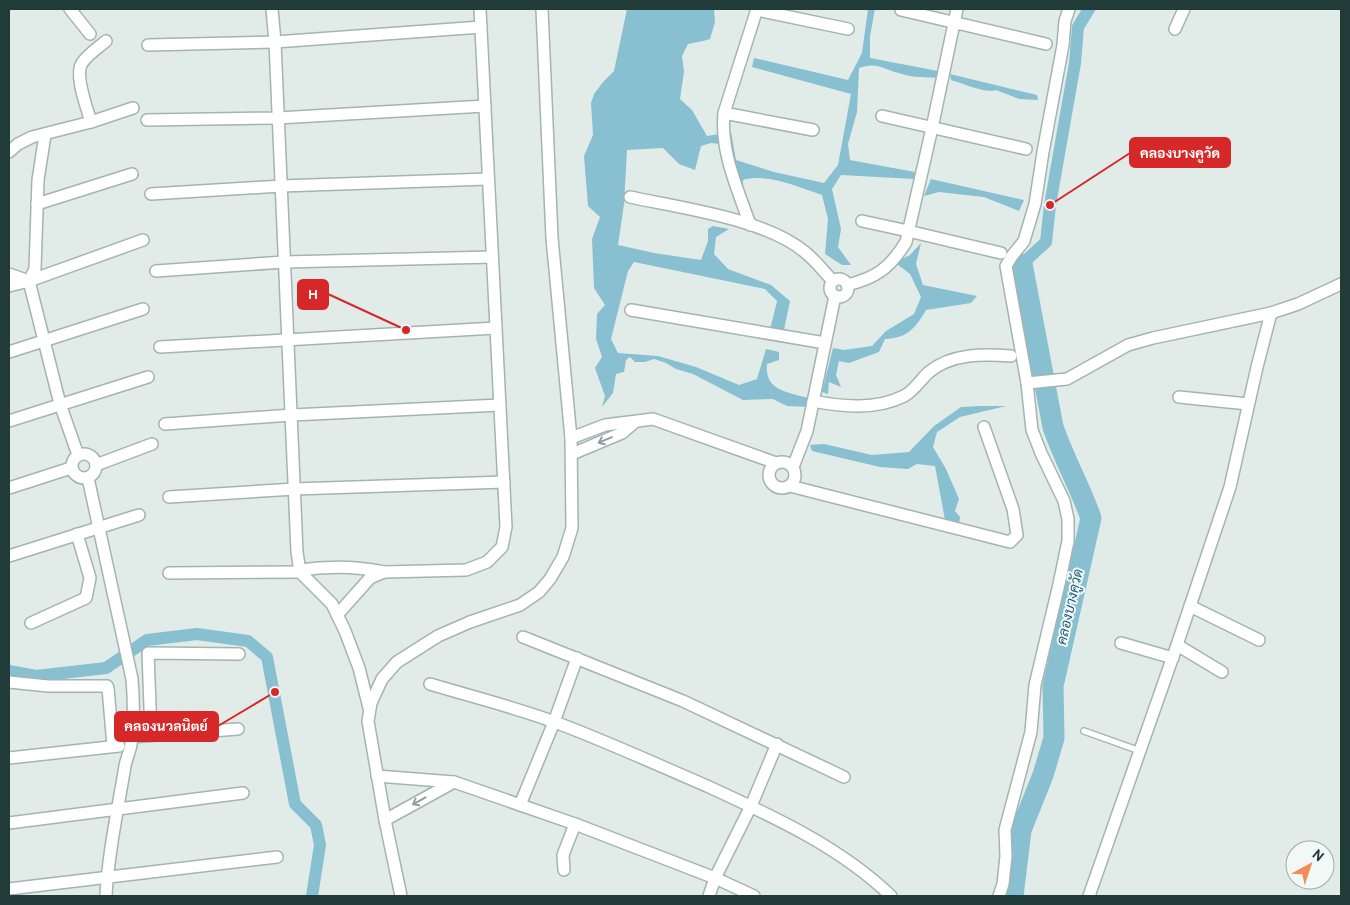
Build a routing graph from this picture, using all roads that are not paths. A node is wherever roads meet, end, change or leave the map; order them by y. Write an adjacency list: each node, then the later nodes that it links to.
1 (70, 9): 14 (street)
2 (272, 9): 16 (street)
3 (480, 9): 11 (street)
4 (542, 9): 74 (street)
5 (757, 9): 12 (street); 21 (street)
6 (958, 9): 10 (street)
7 (1069, 9): 63 (street)
8 (1184, 9): 13 (street)
9 (901, 10): 10 (street)
10 (954, 22): 17 (street); 26 (street)
11 (481, 28): 16 (street); 19 (street)
12 (848, 29)
13 (1175, 29)
14 (90, 34)
15 (106, 40): 25 (street)
16 (275, 42): 18 (street); 23 (street)
17 (1046, 44)
18 (148, 45)
19 (485, 106): 23 (street); 32 (street)
20 (132, 108): 25 (street)
21 (724, 114): 27 (street); 38 (street)
22 (882, 116): 26 (street)
23 (278, 118): 24 (street); 33 (street)
24 (147, 120)
25 (91, 122): 28 (street)
26 (932, 128): 29 (street); 39 (street)
27 (813, 130)
28 (45, 135): 30 (street); 36 (street)
29 (1026, 148)
30 (9, 152)
31 (132, 174): 36 (street)
32 (488, 179): 33 (street); 42 (street)
33 (281, 186): 34 (street); 43 (street)
34 (151, 194)
35 (630, 197): 38 (street)
36 (37, 204): 46 (street)
37 (862, 221): 39 (street)
38 (750, 225): 47 (street)
39 (908, 230): 41 (street); 50 (street)
40 (143, 240): 46 (street)
41 (1001, 253)
42 (492, 257): 43 (street); 55 (street)
43 (284, 262): 44 (street); 56 (street)
44 (156, 271)
45 (9, 274): 46 (street)
46 (29, 281): 49 (street); 57 (street)
47 (833, 281): 50 (street); 51 (street)
48 (1341, 284): 54 (street)
49 (9, 286)
50 (847, 286): 51 (street)
51 (835, 296): 58 (street)
52 (143, 309): 57 (street)
53 (630, 310): 58 (street)
54 (1271, 313): 63 (street); 67 (street)
55 (496, 328): 56 (street); 68 (street)
56 (288, 339): 59 (street); 69 (street)
57 (44, 342): 60 (street); 66 (street)
58 (825, 343): 65 (street)
59 (160, 347)
60 (9, 352)
61 (1011, 356): 65 (street)
62 (148, 377): 66 (street)
63 (1030, 383): 138 (street)
64 (1179, 397): 67 (street)
65 (821, 403): 80 (street)
66 (60, 404): 70 (street); 77 (street)
67 (1248, 404): 95 (street)
68 (500, 405): 69 (street); 83 (street)
69 (292, 415): 72 (street); 86 (street)
70 (9, 421)
71 (637, 421): 74 (street); 76 (street, one-way to 76); 78 (street)
72 (165, 424)
73 (984, 427): 84 (street)
74 (572, 438): 76 (street)
75 (152, 444): 79 (street)
76 (572, 454): 108 (street)
77 (78, 455): 79 (street); 81 (street)
78 (776, 463): 80 (street); 84 (street)
79 (96, 465): 82 (street)
80 (792, 467): 84 (street)
81 (71, 468): 82 (street); 85 (street)
82 (88, 478): 89 (street)
83 (504, 482): 86 (street); 93 (street)
84 (790, 486)
85 (9, 488)
86 (294, 489): 87 (street); 92 (street)
87 (169, 497)
88 (138, 515): 89 (street)
89 (98, 527): 90 (street); 113 (street)
90 (77, 534): 91 (street); 97 (street)
91 (9, 556)
92 (300, 571): 93 (street); 94 (street); 96 (street)
93 (384, 572): 96 (street)
94 (169, 573)
95 (1190, 606): 99 (street); 101 (street)
96 (337, 615): 108 (street)
97 (31, 623)
98 (523, 637): 103 (street)
99 (1259, 640)
100 (1121, 643): 104 (street)
101 (1177, 645): 104 (street); 105 (street)
102 (239, 654): 112 (street)
103 (576, 658): 109 (street); 114 (street)
104 (1173, 658): 116 (street)
105 (1222, 672)
106 (9, 682): 115 (street)
107 (430, 684): 109 (street)
108 (370, 712): 118 (street)
109 (554, 722): 122 (street); 123 (street)
110 (238, 728): 112 (street)
111 (1084, 731): 116 (lane)
112 (151, 734): 113 (street)
113 (131, 741): 115 (street); 124 (street)
114 (777, 744): 119 (street); 123 (street)
115 (113, 746): 117 (street)
116 (1140, 751): 139 (street)
117 (9, 758)
118 (377, 776): 120 (street); 125 (street)
119 (844, 777)
120 (454, 782): 122 (street); 125 (street, one-way to 125)
121 (243, 793): 124 (street)
122 (520, 805): 127 (street)
123 (751, 806): 131 (street); 137 (street)
124 (118, 809): 126 (street); 130 (street)
125 (385, 820): 134 (street)
126 (9, 823)
127 (575, 824): 129 (street); 131 (street)
128 (277, 857): 130 (street)
129 (564, 870)
130 (107, 876): 132 (street); 133 (street)
131 (715, 878): 135 (street); 136 (street)
132 (9, 890)
133 (106, 896)
134 (401, 896)
135 (709, 896)
136 (754, 896)
137 (891, 896)
138 (999, 896)
139 (1089, 896)

